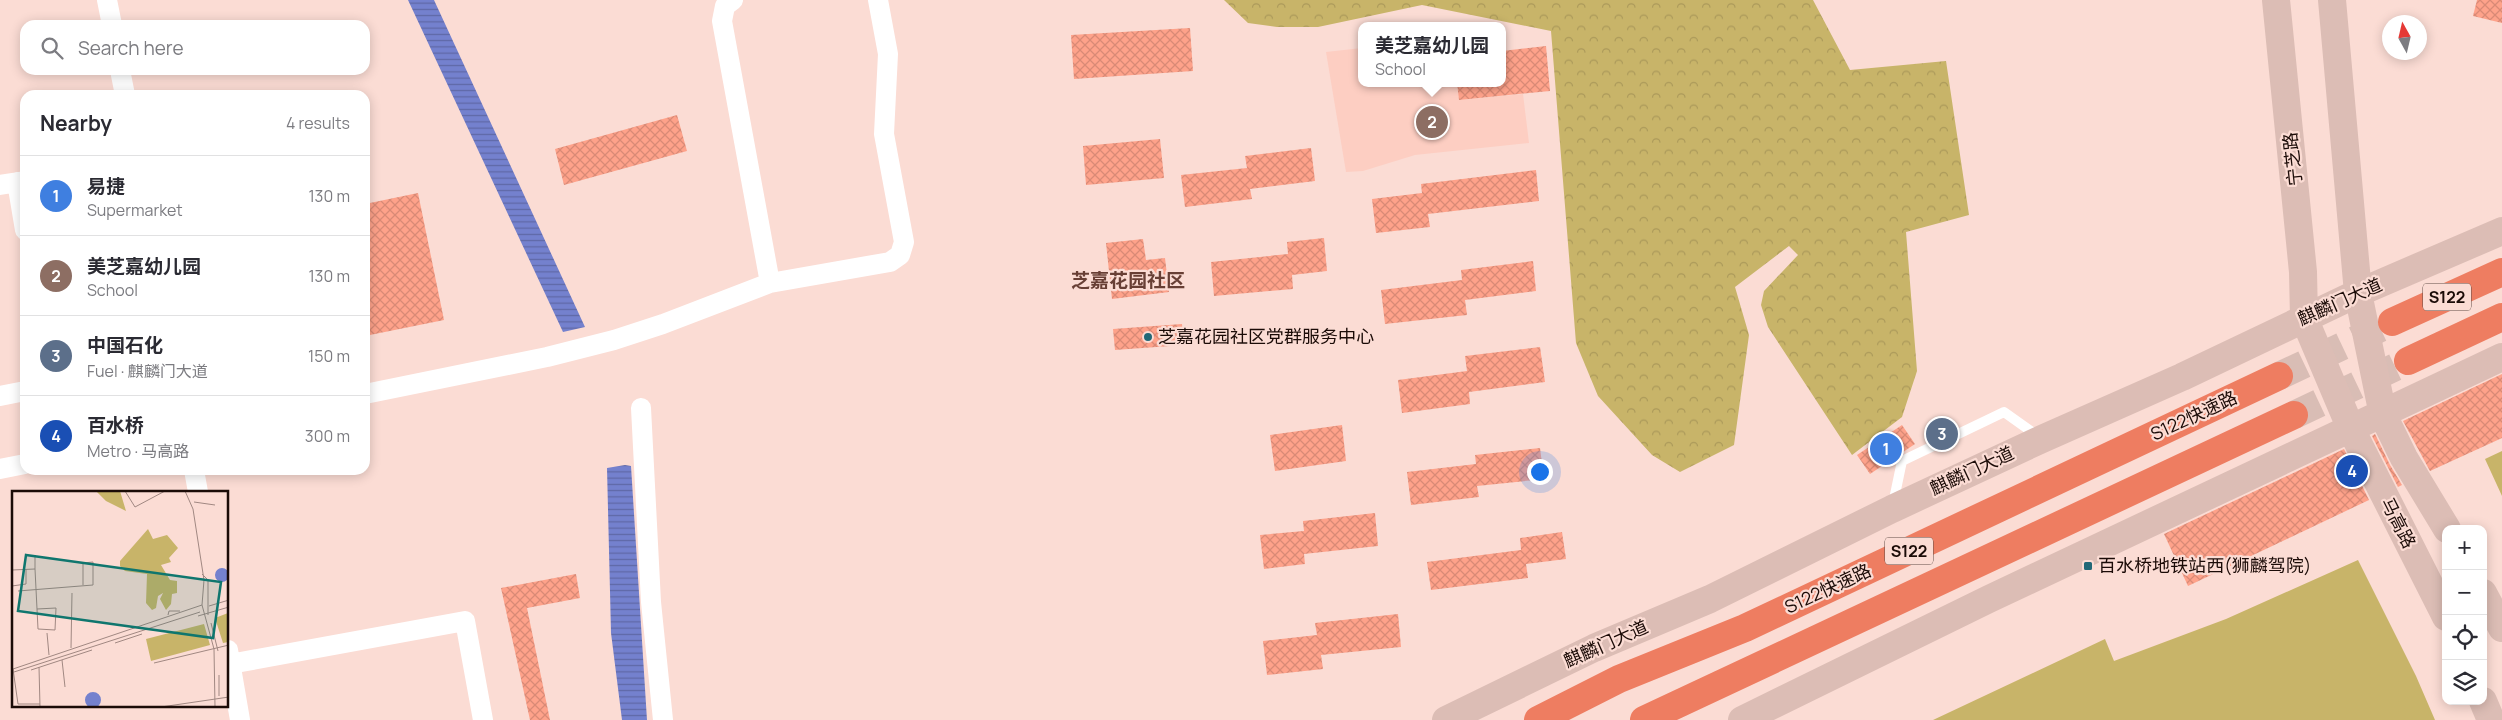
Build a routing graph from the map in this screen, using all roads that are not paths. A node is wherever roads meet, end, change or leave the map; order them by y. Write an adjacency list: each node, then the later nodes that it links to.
1 (107, 0): 6 (street)
2 (733, 0): 13 (street)
3 (878, 0): 13 (street)
4 (2276, 0): 16 (street, 宁芝路)
5 (2332, 0): 14 (street)
6 (111, 20)
7 (121, 75): 8 (street)
8 (124, 90)
9 (14, 183): 10 (street)
10 (20, 209)
11 (2502, 231): 14 (street, 麒麟门大道)
12 (2502, 272): 17 (highway, S122)
13 (770, 283): 22 (street)
14 (2358, 293): 16 (street, 麒麟门大道); 25 (street)
15 (2502, 317): 19 (highway, S122)
16 (2304, 318): 27 (street, 宁芝路); 28 (street, 麒麟门大道)
17 (2392, 322)
18 (2502, 357): 25 (street)
19 (2408, 362)
20 (2279, 376): 44 (highway, S122快速路 / S122)
21 (20, 391): 23 (street)
22 (370, 393)
23 (0, 396)
24 (641, 408): 42 (street)
25 (2383, 414): 27 (street); 34 (street)
26 (2294, 416): 45 (highway, S122)
27 (2351, 429): 36 (street, 马高路); 46 (street)
28 (2042, 439): 33 (street, 麒麟门大道); 33 (lane)
29 (20, 465): 30 (street)
30 (0, 469)
31 (195, 475): 32 (street)
32 (198, 491)
33 (1892, 509): 43 (street, 麒麟门大道)
34 (2446, 525)
35 (2487, 600): 37 (street)
36 (2445, 615)
37 (2502, 628)
38 (229, 658): 40 (street); 41 (street)
39 (2485, 705): 47 (street)
40 (240, 720)
41 (484, 720)
42 (663, 720)
43 (1446, 720)
44 (1538, 720)
45 (1644, 720)
46 (1742, 720)
47 (2491, 720)

